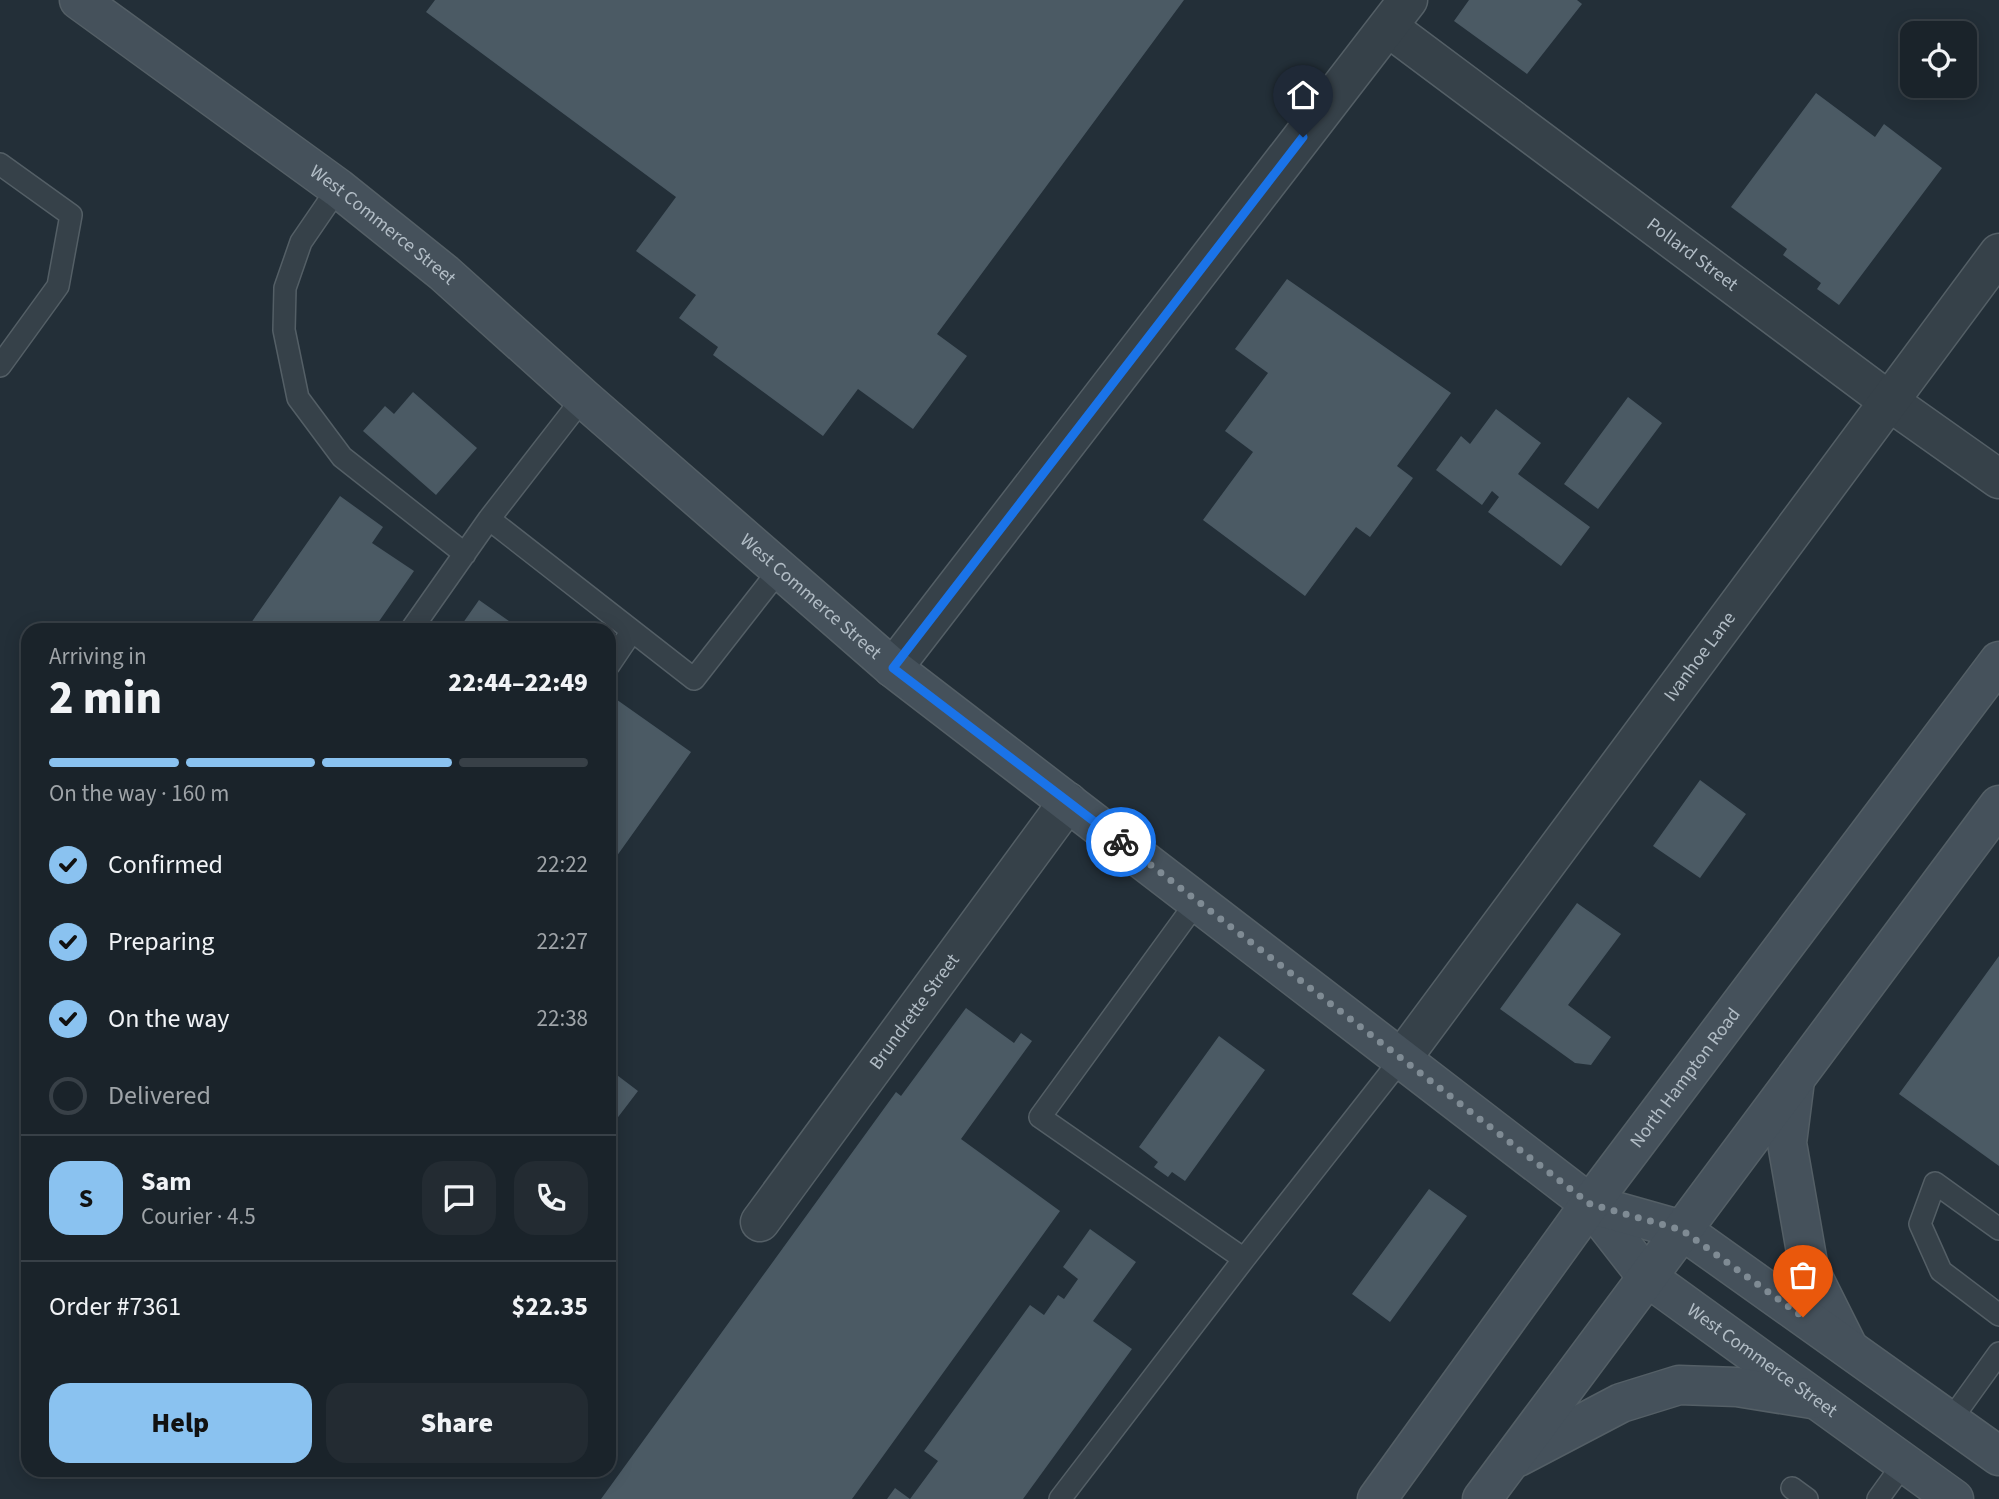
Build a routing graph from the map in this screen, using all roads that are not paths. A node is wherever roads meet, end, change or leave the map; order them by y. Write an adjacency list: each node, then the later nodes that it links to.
1 (97, 5): 4 (street, West Commerce Street)
2 (1398, 13): 8 (street, Pollard Street); 17 (street)
3 (0, 164): 6 (lane)
4 (338, 188): 7 (street, West Commerce Street); 11 (lane)
5 (1999, 253): 8 (street, Ivanhoe Lane)
6 (0, 366)
7 (583, 398): 10 (lane); 12 (street, West Commerce Street)
8 (1890, 402): 9 (street, Pollard Street); 21 (street, Ivanhoe Lane)
9 (1999, 479)
10 (489, 519): 11 (lane); 14 (lane)
11 (465, 554): 13 (lane)
12 (780, 569): 14 (lane); 17 (street, West Commerce Street)
13 (416, 623)
14 (632, 631): 15 (lane)
15 (616, 655)
16 (1999, 661): 23 (street, North Hampton Road)
17 (893, 668): 18 (street, West Commerce Street)
18 (1068, 802): 20 (street, West Commerce Street); 24 (street, Brundrette Street)
19 (1999, 805): 22 (street)
20 (1198, 900): 21 (street, West Commerce Street); 27 (lane)
21 (1402, 1058): 23 (street, West Commerce Street); 27 (lane)
22 (1796, 1078): 26 (street); 30 (street)
23 (1590, 1204): 26 (street, West Commerce Street); 28 (street, West Commerce Street); 38 (street, North Hampton Road)
24 (760, 1222)
25 (1999, 1229): 29 (lane)
26 (1682, 1230): 28 (street); 30 (street, West Commerce Street)
27 (1244, 1259): 37 (lane)
28 (1647, 1277): 32 (street, West Commerce Street); 35 (street)
29 (1999, 1315)
30 (1849, 1349): 33 (street, West Commerce Street)
31 (1999, 1353): 33 (lane)
32 (1818, 1400): 35 (street); 36 (street, West Commerce Street)
33 (1950, 1421): 34 (street, West Commerce Street)
34 (1999, 1456)
35 (1510, 1461): 39 (street)
36 (1905, 1463): 40 (lane); 41 (street, West Commerce Street)
37 (1060, 1499)
38 (1377, 1499)
39 (1482, 1499)
40 (1878, 1499)
41 (1954, 1499)

